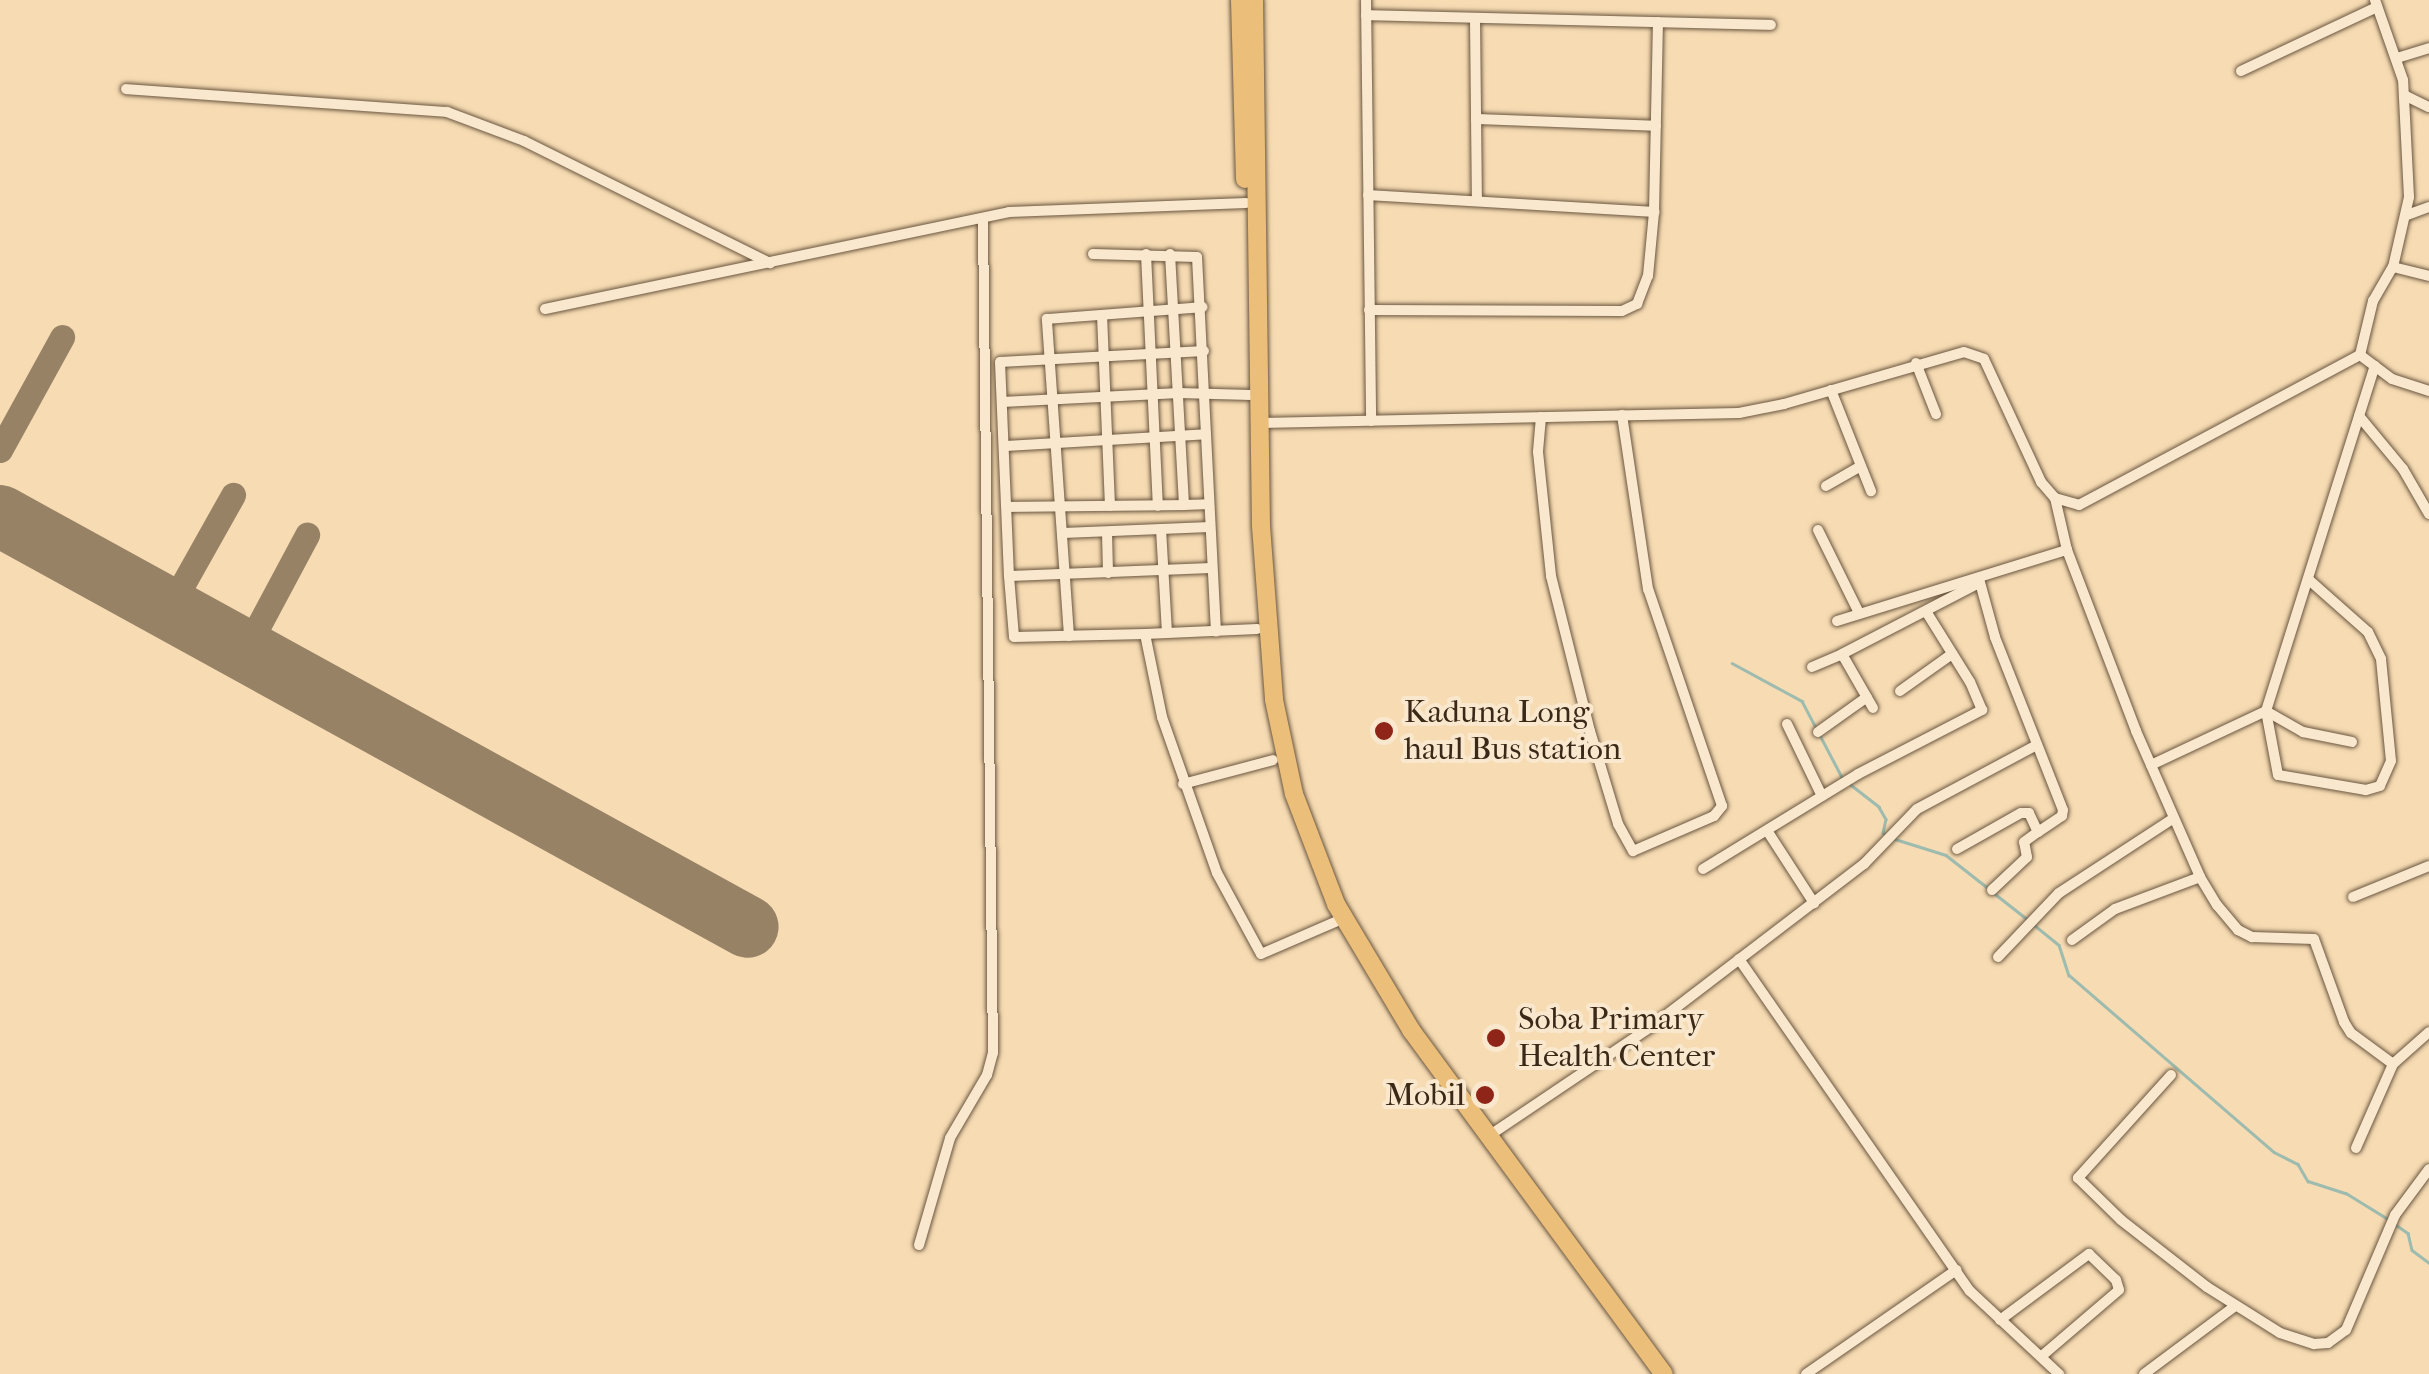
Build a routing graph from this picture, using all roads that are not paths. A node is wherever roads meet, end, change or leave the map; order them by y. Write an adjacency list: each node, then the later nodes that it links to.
1 (1240, 0): 19 (highway)
2 (1254, 0): 60 (highway)
3 (1366, 0): 5 (street)
4 (2376, 4): 10 (street); 11 (street)
5 (1366, 15): 6 (street); 17 (street)
6 (1474, 18): 7 (street); 15 (street)
7 (1658, 22): 8 (street); 16 (street)
8 (1771, 24)
9 (2429, 48): 10 (street)
10 (2397, 58): 13 (street)
11 (2241, 71)
12 (126, 89): 27 (street)
13 (2406, 96): 14 (street); 22 (street)
14 (2429, 106)
15 (1476, 119): 16 (street); 18 (street)
16 (1656, 126): 21 (street)
17 (1368, 195): 18 (street); 35 (street)
18 (1477, 202): 21 (street)
19 (1246, 203): 23 (street); 51 (highway)
20 (2429, 207): 22 (street)
21 (1654, 212): 35 (street)
22 (2406, 215): 28 (street)
23 (983, 218): 27 (street); 135 (street)
24 (1092, 254): 25 (street)
25 (1146, 254): 26 (street); 36 (street)
26 (1170, 254): 29 (street); 30 (street)
27 (770, 264): 33 (street)
28 (2393, 267): 31 (street); 41 (street)
29 (1198, 270): 30 (street); 32 (street)
30 (1172, 272): 34 (street)
31 (2429, 276)
32 (1203, 307): 34 (street); 38 (street)
33 (545, 309)
34 (1174, 310): 36 (street); 39 (street)
35 (1369, 310): 59 (street)
36 (1150, 311): 37 (street); 40 (street)
37 (1102, 315): 42 (street); 43 (street)
38 (1204, 351): 39 (street); 50 (street)
39 (1178, 352): 40 (street); 48 (street)
40 (1153, 354): 42 (street); 49 (street)
41 (2360, 355): 45 (street); 70 (street)
42 (1103, 356): 43 (street); 52 (street)
43 (1050, 358): 53 (street); 54 (street)
44 (1916, 363): 46 (street); 55 (street); 70 (street)
45 (2375, 366): 47 (street); 57 (street)
46 (1831, 390): 56 (street); 67 (street)
47 (2429, 390)
48 (1179, 393): 49 (street); 50 (street); 62 (street)
49 (1154, 394): 52 (street); 63 (street)
50 (1204, 394): 51 (street); 61 (street)
51 (1251, 395): 95 (highway)
52 (1105, 397): 53 (street); 64 (street)
53 (1053, 400): 54 (street); 65 (street)
54 (1002, 402): 66 (street)
55 (1936, 414)
56 (1622, 415): 58 (street); 58 (street)
57 (2359, 416): 77 (street); 90 (street)
58 (1541, 417): 59 (street)
59 (1371, 420): 60 (street)
60 (1261, 423): 132 (highway)
61 (1206, 434): 62 (street); 71 (street)
62 (1181, 436): 63 (street); 72 (street)
63 (1155, 437): 64 (street); 75 (street)
64 (1108, 440): 65 (street); 74 (street)
65 (1055, 443): 66 (street); 73 (street)
66 (1006, 446): 76 (street)
67 (1861, 466): 68 (street); 69 (street)
68 (1826, 486)
69 (1871, 491)
70 (2055, 498): 84 (street)
71 (1209, 504): 72 (street); 78 (street)
72 (1184, 505): 75 (street)
73 (1060, 506): 74 (street); 76 (street); 83 (street)
74 (1114, 506): 75 (street); 81 (street)
75 (1158, 506)
76 (1007, 507): 89 (street)
77 (2429, 514)
78 (1210, 528): 79 (street); 85 (street)
79 (1161, 530): 81 (street); 86 (street)
80 (1818, 530): 92 (street)
81 (1120, 531): 82 (street)
82 (1107, 532): 83 (street); 87 (street)
83 (1063, 534): 88 (street)
84 (2067, 550): 91 (street); 112 (street)
85 (1212, 568): 86 (street); 96 (street)
86 (1164, 571): 87 (street); 98 (street)
87 (1108, 573): 88 (street)
88 (1066, 574): 89 (street); 99 (street)
89 (1009, 576): 99 (street)
90 (2308, 580): 106 (street); 106 (street)
91 (1979, 581): 92 (street); 93 (street); 110 (street)
92 (1859, 613): 94 (street)
93 (1927, 613): 100 (street); 101 (street)
94 (1837, 622)
95 (1256, 629): 96 (street); 111 (highway)
96 (1216, 632): 98 (street)
97 (1145, 634): 98 (street); 99 (street); 113 (street)
98 (1167, 634)
99 (1069, 636)
100 (1842, 654): 102 (street); 104 (street)
101 (1952, 654): 103 (street); 114 (street)
102 (1812, 666)
103 (1900, 691)
104 (1867, 697): 105 (street); 108 (street)
105 (1874, 708)
106 (2266, 711): 109 (street); 112 (street)
107 (1787, 724): 114 (street)
108 (1818, 732)
109 (2352, 742)
110 (2037, 745): 117 (street); 124 (street)
111 (1273, 760): 113 (street); 125 (highway)
112 (2151, 765): 115 (street)
113 (1184, 784): 125 (street)
114 (1822, 796): 116 (street)
115 (2174, 818): 121 (street); 127 (street)
116 (1768, 832): 120 (street); 124 (street)
117 (2038, 832): 118 (street); 122 (street)
118 (1957, 849)
119 (2429, 866): 123 (street)
120 (1703, 870)
121 (2200, 878): 126 (street); 130 (street)
122 (1992, 890)
123 (2352, 896)
124 (1814, 902): 128 (street)
125 (1335, 922): 140 (highway)
126 (2072, 940)
127 (1998, 957)
128 (1739, 959): 132 (street); 136 (street)
129 (2429, 1032): 130 (street)
130 (2393, 1064): 133 (street)
131 (2171, 1076): 137 (street)
132 (1490, 1136): 141 (highway)
133 (2356, 1148)
134 (2429, 1170): 137 (street)
135 (919, 1246)
136 (1956, 1270): 138 (street); 142 (street)
137 (2234, 1307): 144 (street)
138 (2000, 1320): 139 (street); 139 (street)
139 (2044, 1355): 143 (street)
140 (1652, 1374)
141 (1664, 1374)
142 (1806, 1374)
143 (2059, 1374)
144 (2144, 1374)

